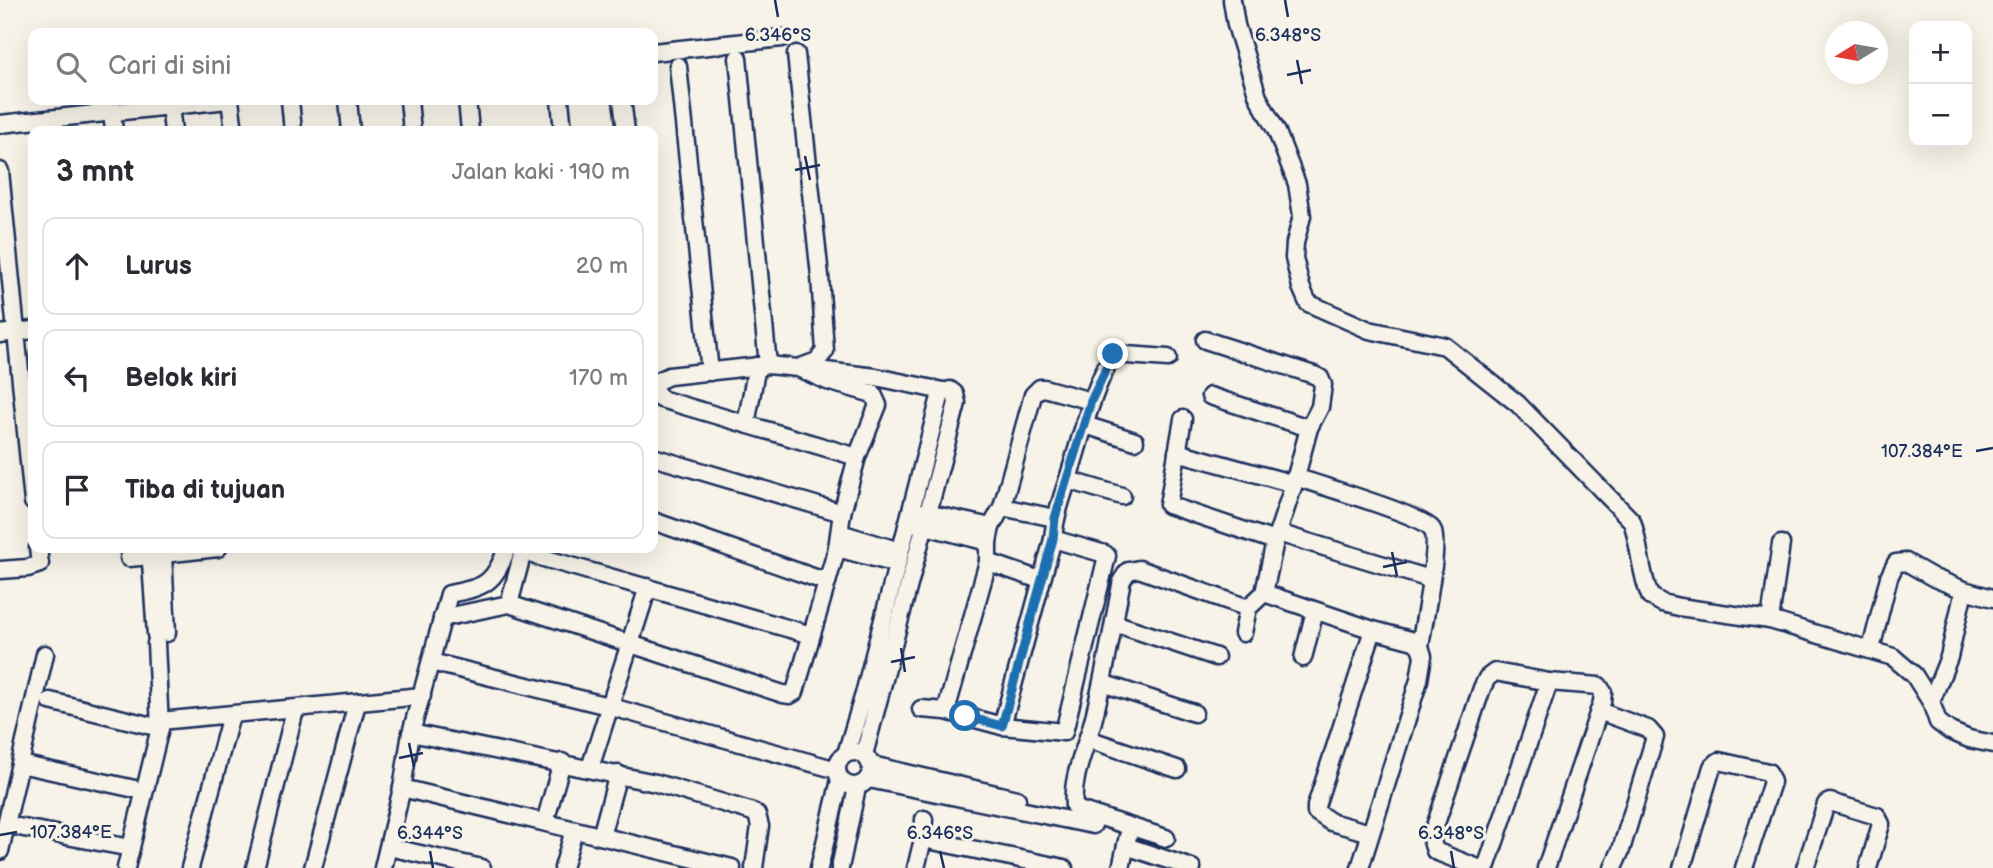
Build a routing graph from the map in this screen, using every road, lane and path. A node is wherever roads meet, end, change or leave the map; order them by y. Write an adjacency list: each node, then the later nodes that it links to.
1 (1232, 0): 83 (street)
2 (782, 38): 3 (street)
3 (658, 51)
4 (796, 54): 34 (street)
5 (738, 58): 33 (street)
6 (678, 66): 35 (street)
7 (180, 105): 15 (street)
8 (230, 105): 21 (street)
9 (290, 105): 22 (street)
10 (348, 105): 23 (street)
11 (409, 105): 24 (street)
12 (467, 105): 25 (street)
13 (560, 105): 26 (street)
14 (623, 105): 27 (street)
15 (170, 106): 16 (street); 20 (street)
16 (112, 112): 18 (street); 19 (street)
17 (0, 124): 18 (street)
18 (54, 125)
19 (113, 126)
20 (172, 126)
21 (233, 126)
22 (293, 126)
23 (351, 126)
24 (412, 126)
25 (470, 126)
26 (563, 126)
27 (625, 126)
28 (0, 171): 29 (street)
29 (25, 331): 30 (street); 38 (street)
30 (0, 334)
31 (1205, 340): 44 (street)
32 (1168, 358): 40 (street)
33 (762, 365): 34 (street); 35 (street); 42 (street)
34 (797, 368): 47 (street); 54 (street)
35 (710, 372): 36 (street)
36 (658, 382)
37 (658, 394): 42 (street)
38 (28, 395)
39 (1210, 396): 44 (street)
40 (1091, 401): 43 (street); 52 (street)
41 (1183, 419): 46 (street)
42 (746, 424): 47 (street)
43 (1085, 425): 45 (street); 49 (street)
44 (1309, 428): 50 (street)
45 (1135, 441)
46 (1177, 452): 50 (street); 58 (street)
47 (857, 457): 53 (street)
48 (658, 458): 53 (street)
49 (1068, 480): 51 (street); 55 (street)
50 (1295, 481): 58 (street); 72 (street)
51 (1122, 496)
52 (1002, 507): 55 (street); 57 (street)
53 (842, 513): 60 (street)
54 (917, 517): 57 (street); 69 (street); 118 (street)
55 (1055, 518): 59 (street)
56 (658, 524): 74 (street)
57 (990, 535): 70 (street)
58 (1276, 537): 72 (street); 77 (street)
59 (1053, 539): 73 (street); 109 (street)
60 (838, 540): 69 (street); 74 (street)
61 (1781, 544): 83 (street)
62 (39, 553): 71 (street)
63 (151, 553): 68 (street)
64 (155, 553): 108 (street)
65 (505, 553): 82 (street)
66 (528, 553): 79 (street)
67 (531, 553): 75 (street)
68 (129, 558)
69 (899, 558): 113 (street)
70 (988, 562): 73 (street); 104 (street)
71 (0, 570)
72 (1430, 579): 89 (street)
73 (1040, 580): 109 (street)
74 (827, 582): 87 (street)
75 (648, 587): 87 (street); 88 (street)
76 (1964, 590): 78 (street); 90 (street); 99 (street)
77 (1264, 593): 80 (street); 81 (street)
78 (1993, 598)
79 (509, 604): 82 (street); 88 (street)
80 (1248, 608): 84 (street); 86 (street)
81 (1315, 611): 85 (street); 93 (street)
82 (442, 618): 94 (street)
83 (1770, 620): 90 (street)
84 (1114, 623): 92 (street); 96 (street)
85 (1373, 630): 89 (street); 130 (street)
86 (1243, 633)
87 (811, 635): 88 (street)
88 (630, 643): 101 (street)
89 (1420, 646): 130 (street)
90 (1871, 649): 99 (street)
91 (45, 654): 115 (street)
92 (1216, 657)
93 (1303, 658)
94 (430, 662): 97 (street); 101 (street)
95 (1549, 681): 105 (street); 154 (street); 155 (street)
96 (1102, 683): 106 (street); 111 (street)
97 (422, 696): 100 (street); 110 (street)
98 (50, 701): 108 (street)
99 (1931, 702): 112 (street)
100 (357, 703): 102 (street); 141 (street)
101 (608, 706): 116 (street); 120 (street)
102 (295, 709): 107 (street); 140 (street)
103 (921, 709): 104 (street)
104 (946, 711): 109 (street)
105 (1599, 711): 156 (street); 157 (street)
106 (1194, 713)
107 (231, 715): 108 (street); 139 (street)
108 (160, 724): 122 (street)
109 (1002, 726)
110 (411, 733): 114 (street); 121 (street)
111 (1088, 739): 117 (street); 128 (street)
112 (1993, 744)
113 (846, 754): 118 (street); 120 (street)
114 (562, 762): 116 (street); 125 (street)
115 (20, 764): 122 (street); 137 (street)
116 (590, 768): 119 (street)
117 (1177, 769)
118 (866, 771): 120 (street); 123 (street); 126 (street); 148 (street)
119 (618, 774): 131 (street); 146 (street)
120 (838, 775): 147 (street)
121 (402, 788): 125 (street); 135 (street)
122 (144, 790): 136 (street)
123 (1017, 799)
124 (924, 818): 133 (street)
125 (545, 822): 129 (street)
126 (1093, 825)
127 (13, 826): 136 (street)
128 (1131, 828): 132 (street); 134 (street)
129 (574, 830): 131 (street); 144 (street)
130 (1370, 833): 153 (street)
131 (601, 836): 145 (street)
132 (1166, 838)
133 (923, 839): 149 (street); 150 (street)
134 (1126, 846): 151 (street); 152 (street)
135 (389, 847): 142 (street); 143 (street)
136 (131, 848): 138 (street)
137 (0, 850)
138 (126, 868)
139 (190, 868)
140 (255, 868)
141 (313, 868)
142 (383, 868)
143 (482, 868)
144 (563, 868)
145 (732, 868)
146 (754, 868)
147 (819, 868)
148 (840, 868)
149 (916, 868)
150 (1064, 868)
151 (1121, 868)
152 (1192, 868)
153 (1360, 868)
154 (1478, 868)
155 (1486, 868)
156 (1546, 868)
157 (1613, 868)
158 (1682, 868): 159 (street)
159 (1744, 868)
160 (1805, 868): 161 (street)
161 (1868, 868)

